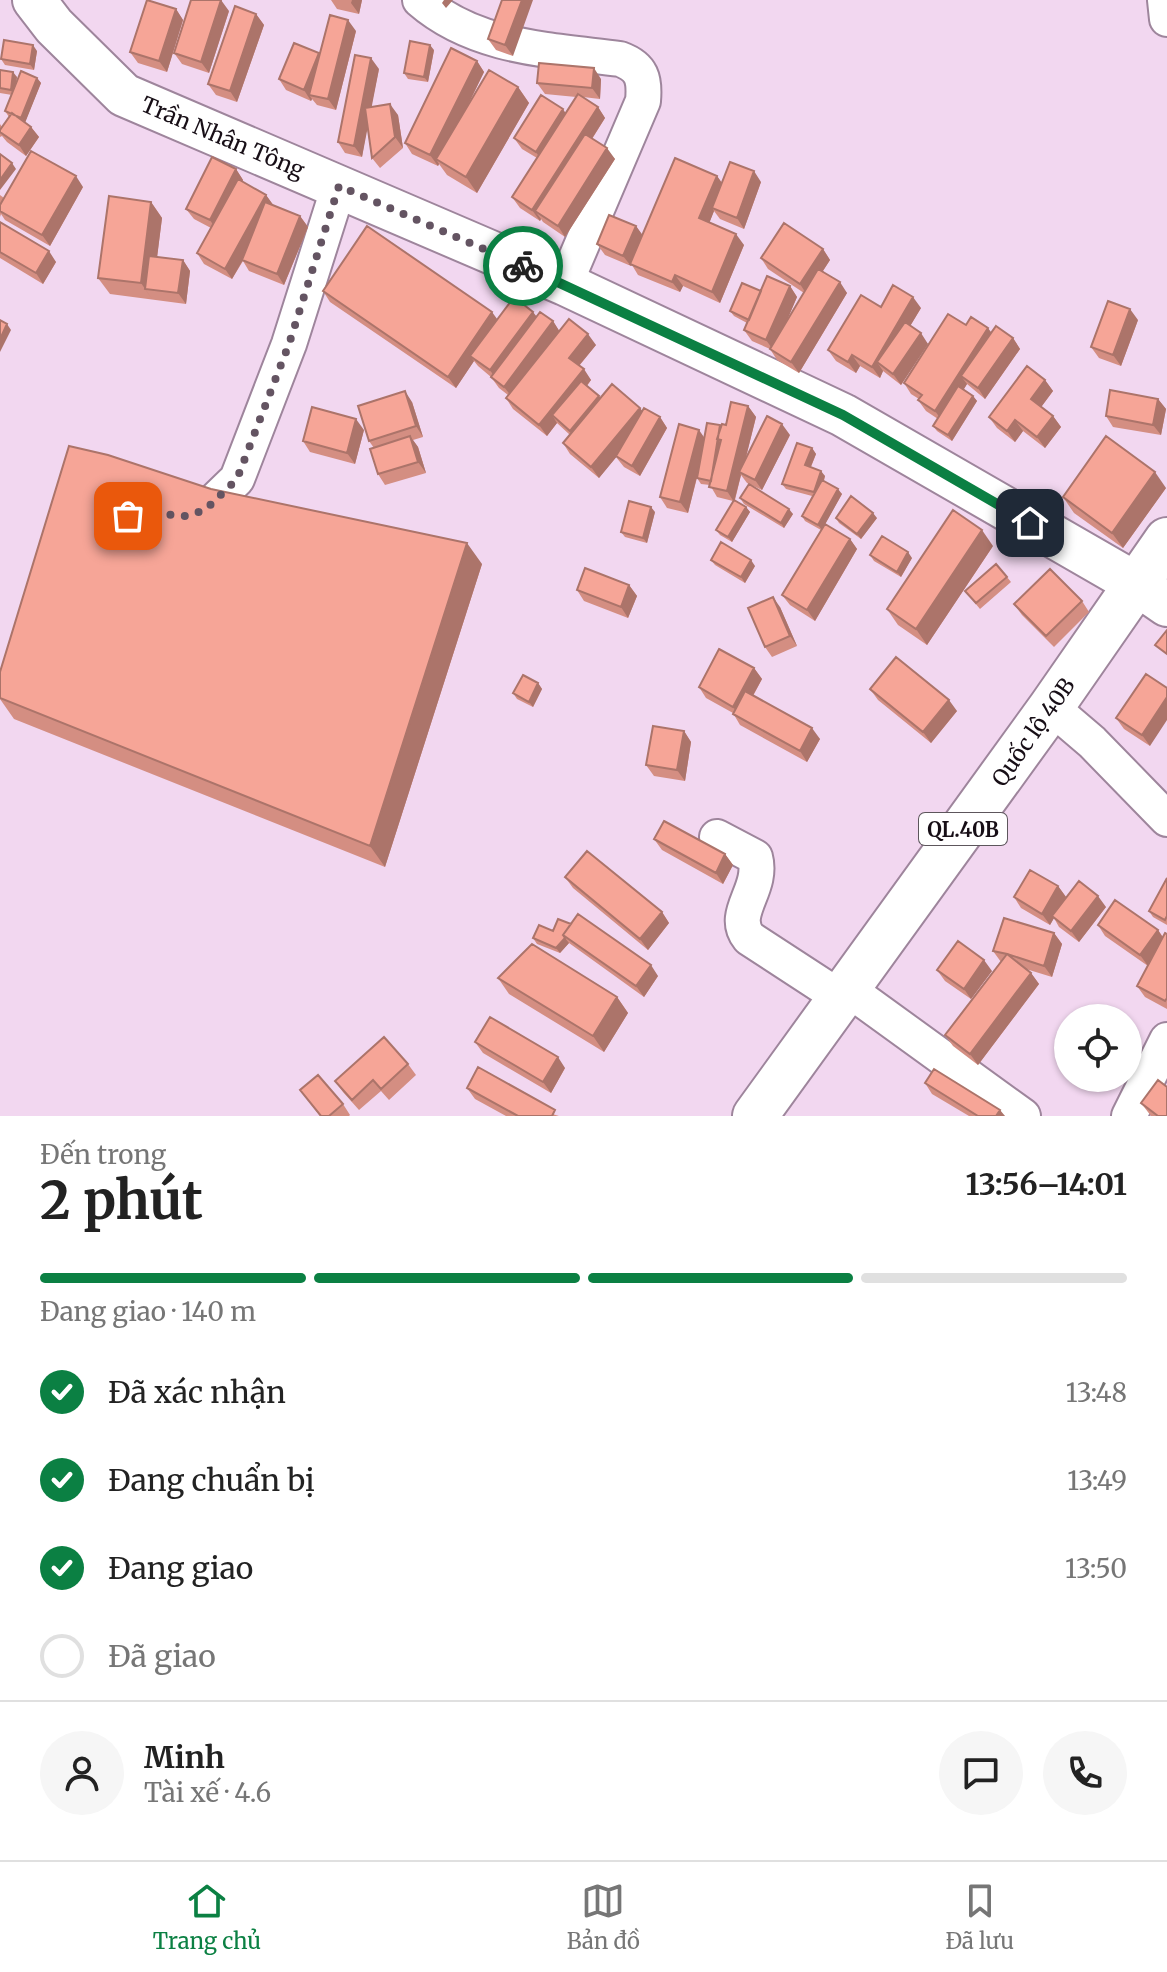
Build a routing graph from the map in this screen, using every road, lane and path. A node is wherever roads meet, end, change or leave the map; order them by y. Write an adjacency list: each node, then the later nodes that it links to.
1 (34, 0): 5 (street, Trần Nhân Tông)
2 (420, 0): 6 (street)
3 (1165, 0): 4 (street)
4 (1167, 19)
5 (339, 186): 6 (street, Trần Nhân Tông); 7 (street)
6 (565, 284): 9 (street, Trần Nhân Tông)
7 (156, 513)
8 (1167, 540): 9 (highway, Quốc lộ 40B / QL.40B)
9 (1152, 595): 10 (highway, Quốc lộ 40B / QL.40B)
10 (1051, 707): 11 (street); 13 (highway, Quốc lộ 40B / QL.40B)
11 (1167, 819)
12 (717, 837): 13 (street)
13 (845, 994): 15 (highway, Quốc lộ 40B / QL.40B); 16 (street)
14 (1167, 1040): 17 (street)
15 (755, 1116)
16 (1023, 1116)
17 (1129, 1116)

